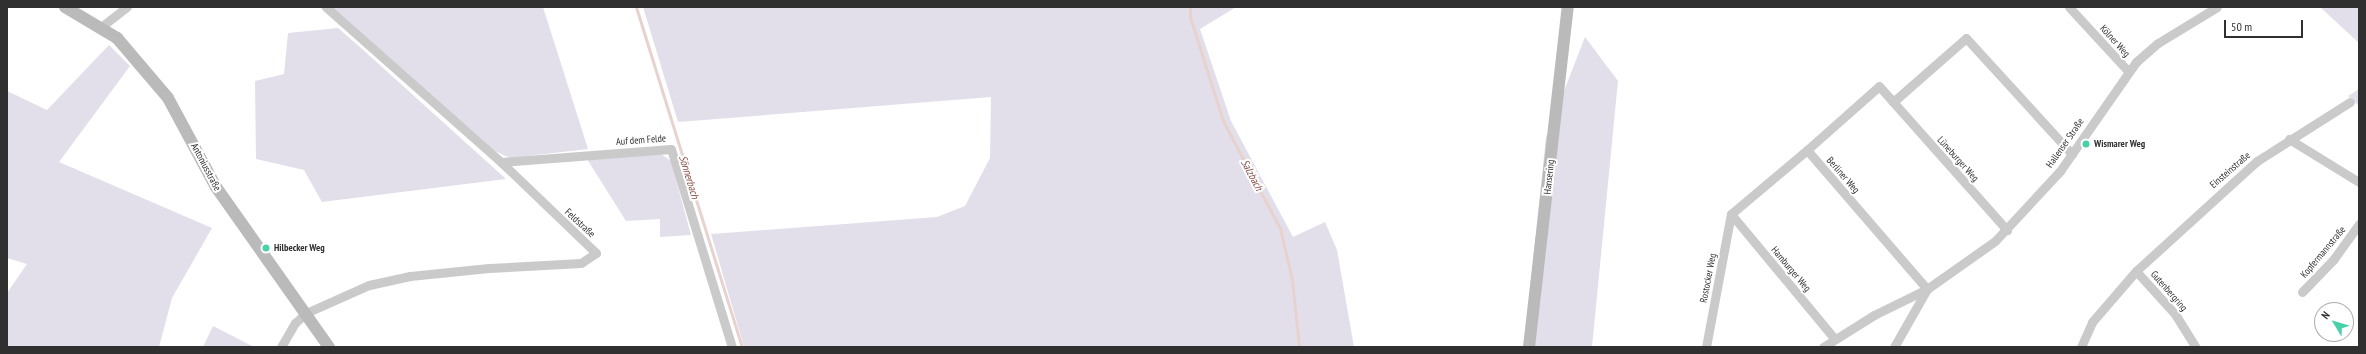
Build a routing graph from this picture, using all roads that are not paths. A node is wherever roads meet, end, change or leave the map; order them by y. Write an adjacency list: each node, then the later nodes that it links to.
1 (65, 7): 7 (street, Antoniusstraße)
2 (126, 7): 7 (street)
3 (326, 7): 14 (street, Feldstraße)
4 (1568, 7): 27 (street, Hansering)
5 (2069, 7): 8 (street, Kölner Weg)
6 (2217, 7): 8 (street, Hallenser Straße)
7 (101, 27): 22 (street, Antoniusstraße)
8 (2128, 71): 13 (street, Hallenser Straße)
9 (1893, 102): 12 (street); 13 (street); 18 (street, Lüneburger Weg)
10 (2350, 102): 11 (street, Einsteinstraße)
11 (2289, 139): 15 (street); 19 (street, Einsteinstraße)
12 (1806, 150): 16 (street); 20 (street, Berliner Weg)
13 (2072, 154): 18 (street, Hallenser Straße)
14 (501, 162): 22 (street, Feldstraße); 26 (street, Auf dem Felde)
15 (2359, 182)
16 (1731, 214): 23 (street, Hamburger Weg); 28 (street, Rostocker Weg)
17 (2359, 224): 21 (street, Kopfermannstraße)
18 (2007, 230): 20 (street, Hallenser Straße)
19 (2136, 271): 31 (street, Gutenbergring); 32 (street, Gutenbergring)
20 (1927, 289): 23 (street, Hallenser Straße); 30 (street, Hallenser Straße)
21 (2302, 292)
22 (306, 314): 24 (street); 25 (street, Antoniusstraße)
23 (1834, 338): 29 (street, Hallenser Straße)
24 (281, 347)
25 (329, 347)
26 (732, 347)
27 (1529, 347)
28 (1706, 347)
29 (1823, 347)
30 (1894, 347)
31 (2080, 347)
32 (2196, 347)

